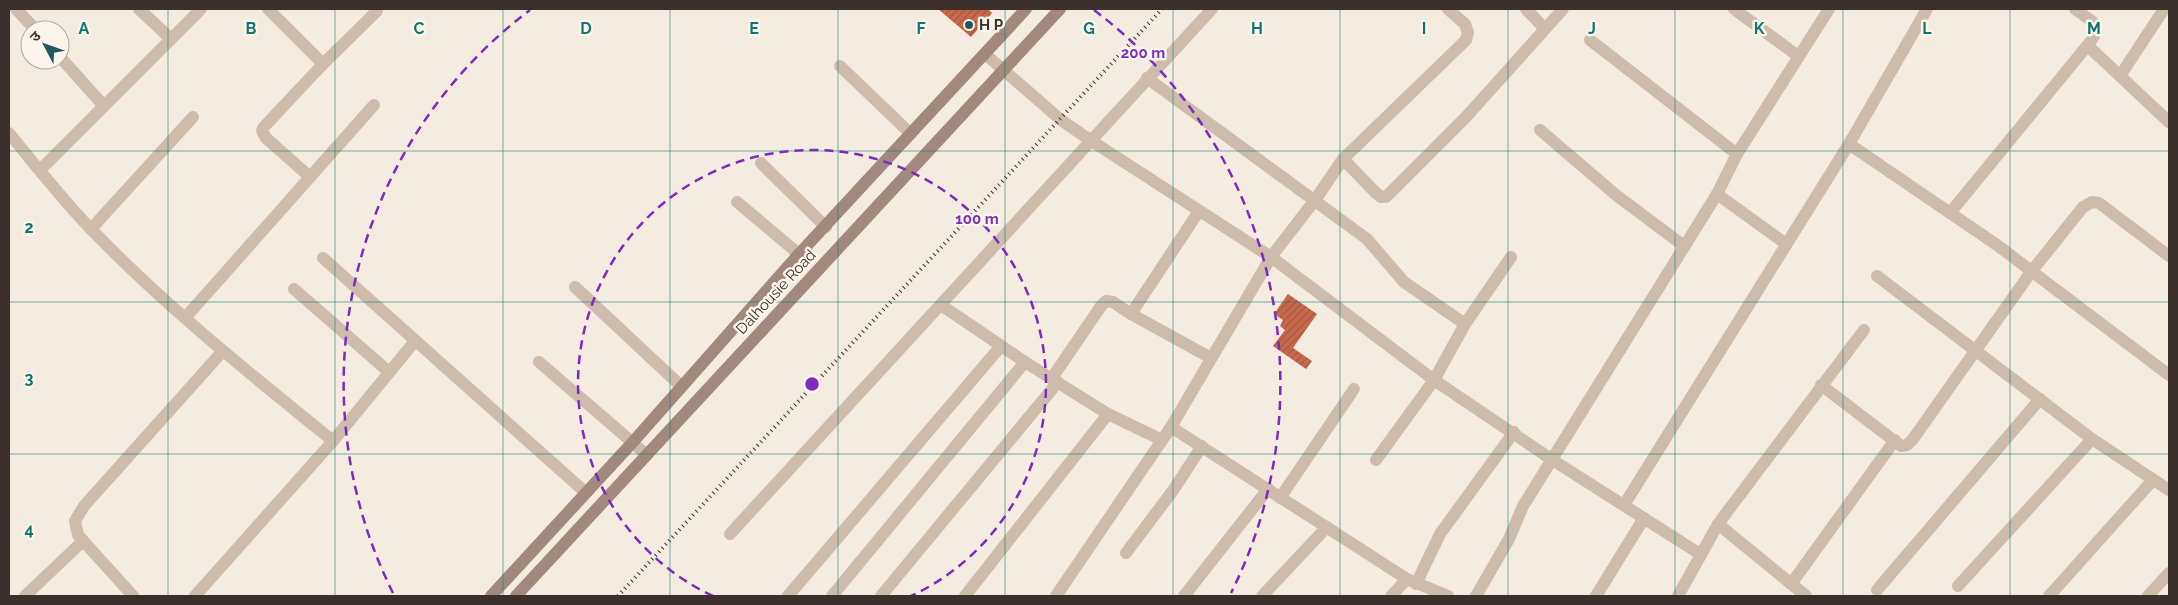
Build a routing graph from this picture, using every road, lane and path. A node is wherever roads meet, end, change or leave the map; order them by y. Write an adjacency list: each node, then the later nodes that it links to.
1 (16, 9): 17 (street)
2 (140, 9): 19 (street)
3 (201, 9): 19 (street)
4 (268, 9): 24 (street)
5 (1026, 9): 22 (street, Dalhousie Road)
6 (1060, 9): 27 (street, Dalhousie Road)
7 (1212, 9): 29 (street)
8 (1448, 9): 40 (street)
9 (1526, 9): 18 (street)
10 (1563, 9): 18 (street)
11 (1734, 9): 23 (street)
12 (1829, 9): 23 (street)
13 (1927, 9): 38 (street)
14 (2075, 9): 21 (street)
15 (2164, 9): 28 (street)
16 (377, 10): 24 (street)
17 (26, 20)
18 (1545, 29): 40 (street)
19 (171, 39): 31 (street)
20 (1590, 40): 39 (street)
21 (2088, 46): 28 (street); 48 (street)
22 (985, 54): 27 (street); 36 (street, Dalhousie Road)
23 (1798, 56): 39 (street)
24 (323, 64): 43 (street)
25 (840, 66): 36 (street)
26 (70, 68): 31 (street)
27 (1002, 70): 37 (street); 91 (street, Dalhousie Road)
28 (2120, 76): 33 (street)
29 (1147, 78): 37 (street); 45 (street)
30 (374, 105): 43 (street)
31 (104, 106): 42 (street)
32 (193, 117): 50 (street)
33 (2169, 122)
34 (1540, 130): 52 (street)
35 (9, 133): 42 (street)
36 (911, 134): 49 (street, Dalhousie Road)
37 (1090, 140): 47 (street); 62 (street)
38 (1849, 144): 48 (street); 51 (street)
39 (1737, 154): 44 (street)
40 (1342, 159): 45 (street)
41 (761, 163): 49 (street)
42 (40, 170): 50 (street)
43 (310, 177): 64 (street)
44 (1717, 194): 51 (street); 52 (street)
45 (1315, 200): 55 (street); 65 (street)
46 (737, 202): 53 (street)
47 (1199, 211): 55 (street); 63 (street)
48 (1950, 213): 58 (street)
49 (826, 226): 53 (street, Dalhousie Road)
50 (91, 229): 64 (street)
51 (1786, 244): 99 (street)
52 (1684, 246): 92 (street)
53 (799, 254): 79 (street, Dalhousie Road)
54 (2169, 256): 58 (street)
55 (1271, 257): 71 (street); 77 (street)
56 (1511, 257): 65 (street)
57 (323, 258): 67 (street)
58 (2030, 272): 69 (street); 75 (street)
59 (1876, 276): 69 (street)
60 (575, 287): 79 (street)
61 (294, 289): 74 (street)
62 (941, 306): 68 (street); 103 (street)
63 (1131, 314): 71 (street); 76 (street)
64 (185, 318): 70 (street)
65 (1465, 324): 77 (street)
66 (1864, 330): 78 (street)
67 (415, 341): 74 (street); 97 (street)
68 (1001, 346): 73 (street); 117 (street)
69 (1975, 351): 81 (street); 87 (street)
70 (222, 352): 88 (street); 104 (street)
71 (1211, 358): 83 (street)
72 (539, 362): 89 (street)
73 (1025, 362): 76 (street); 118 (street)
74 (389, 372): 88 (street)
75 (2169, 375)
76 (1055, 380): 82 (street); 119 (street)
77 (1434, 380): 84 (street); 93 (street)
78 (1821, 385): 87 (street); 101 (street)
79 (681, 386): 89 (street, Dalhousie Road)
80 (1354, 389): 98 (street)
81 (2040, 399): 85 (street); 111 (street)
82 (1108, 414): 86 (street); 120 (street)
83 (1171, 426): 86 (street); 90 (street)
84 (1514, 432): 92 (street); 108 (street)
85 (2092, 439): 94 (street); 110 (street)
86 (1162, 440): 121 (street)
87 (1894, 440): 109 (street)
88 (333, 441): 114 (street)
89 (632, 443): 91 (street); 97 (street, Dalhousie Road)
90 (1202, 446): 95 (street); 105 (street)
91 (647, 455): 116 (street, Dalhousie Road)
92 (1551, 459): 99 (street); 126 (street)
93 (1376, 460)
94 (2152, 480): 96 (street); 130 (street)
95 (1268, 489): 98 (street); 122 (street)
96 (2169, 490)
97 (586, 492): 115 (street, Dalhousie Road)
98 (1280, 498): 102 (street)
99 (1624, 505): 100 (street)
100 (1644, 518): 106 (street); 127 (street)
101 (1718, 524): 106 (street); 109 (street)
102 (1327, 527): 108 (street); 123 (street)
103 (730, 534)
104 (83, 541): 112 (street); 113 (street)
105 (1126, 553)
106 (1700, 554): 128 (street)
107 (2169, 573): 131 (street)
108 (1412, 581): 124 (street); 125 (street)
109 (1791, 584): 129 (street)
110 (1958, 586)
111 (1876, 590)
112 (25, 596)
113 (133, 596)
114 (195, 596)
115 (491, 596)
116 (516, 596)
117 (788, 596)
118 (832, 596)
119 (881, 596)
120 (965, 596)
121 (1056, 596)
122 (1184, 596)
123 (1262, 596)
124 (1392, 596)
125 (1448, 596)
126 (1476, 596)
127 (1596, 596)
128 (1678, 596)
129 (1806, 596)
130 (2049, 596)
131 (2148, 596)

